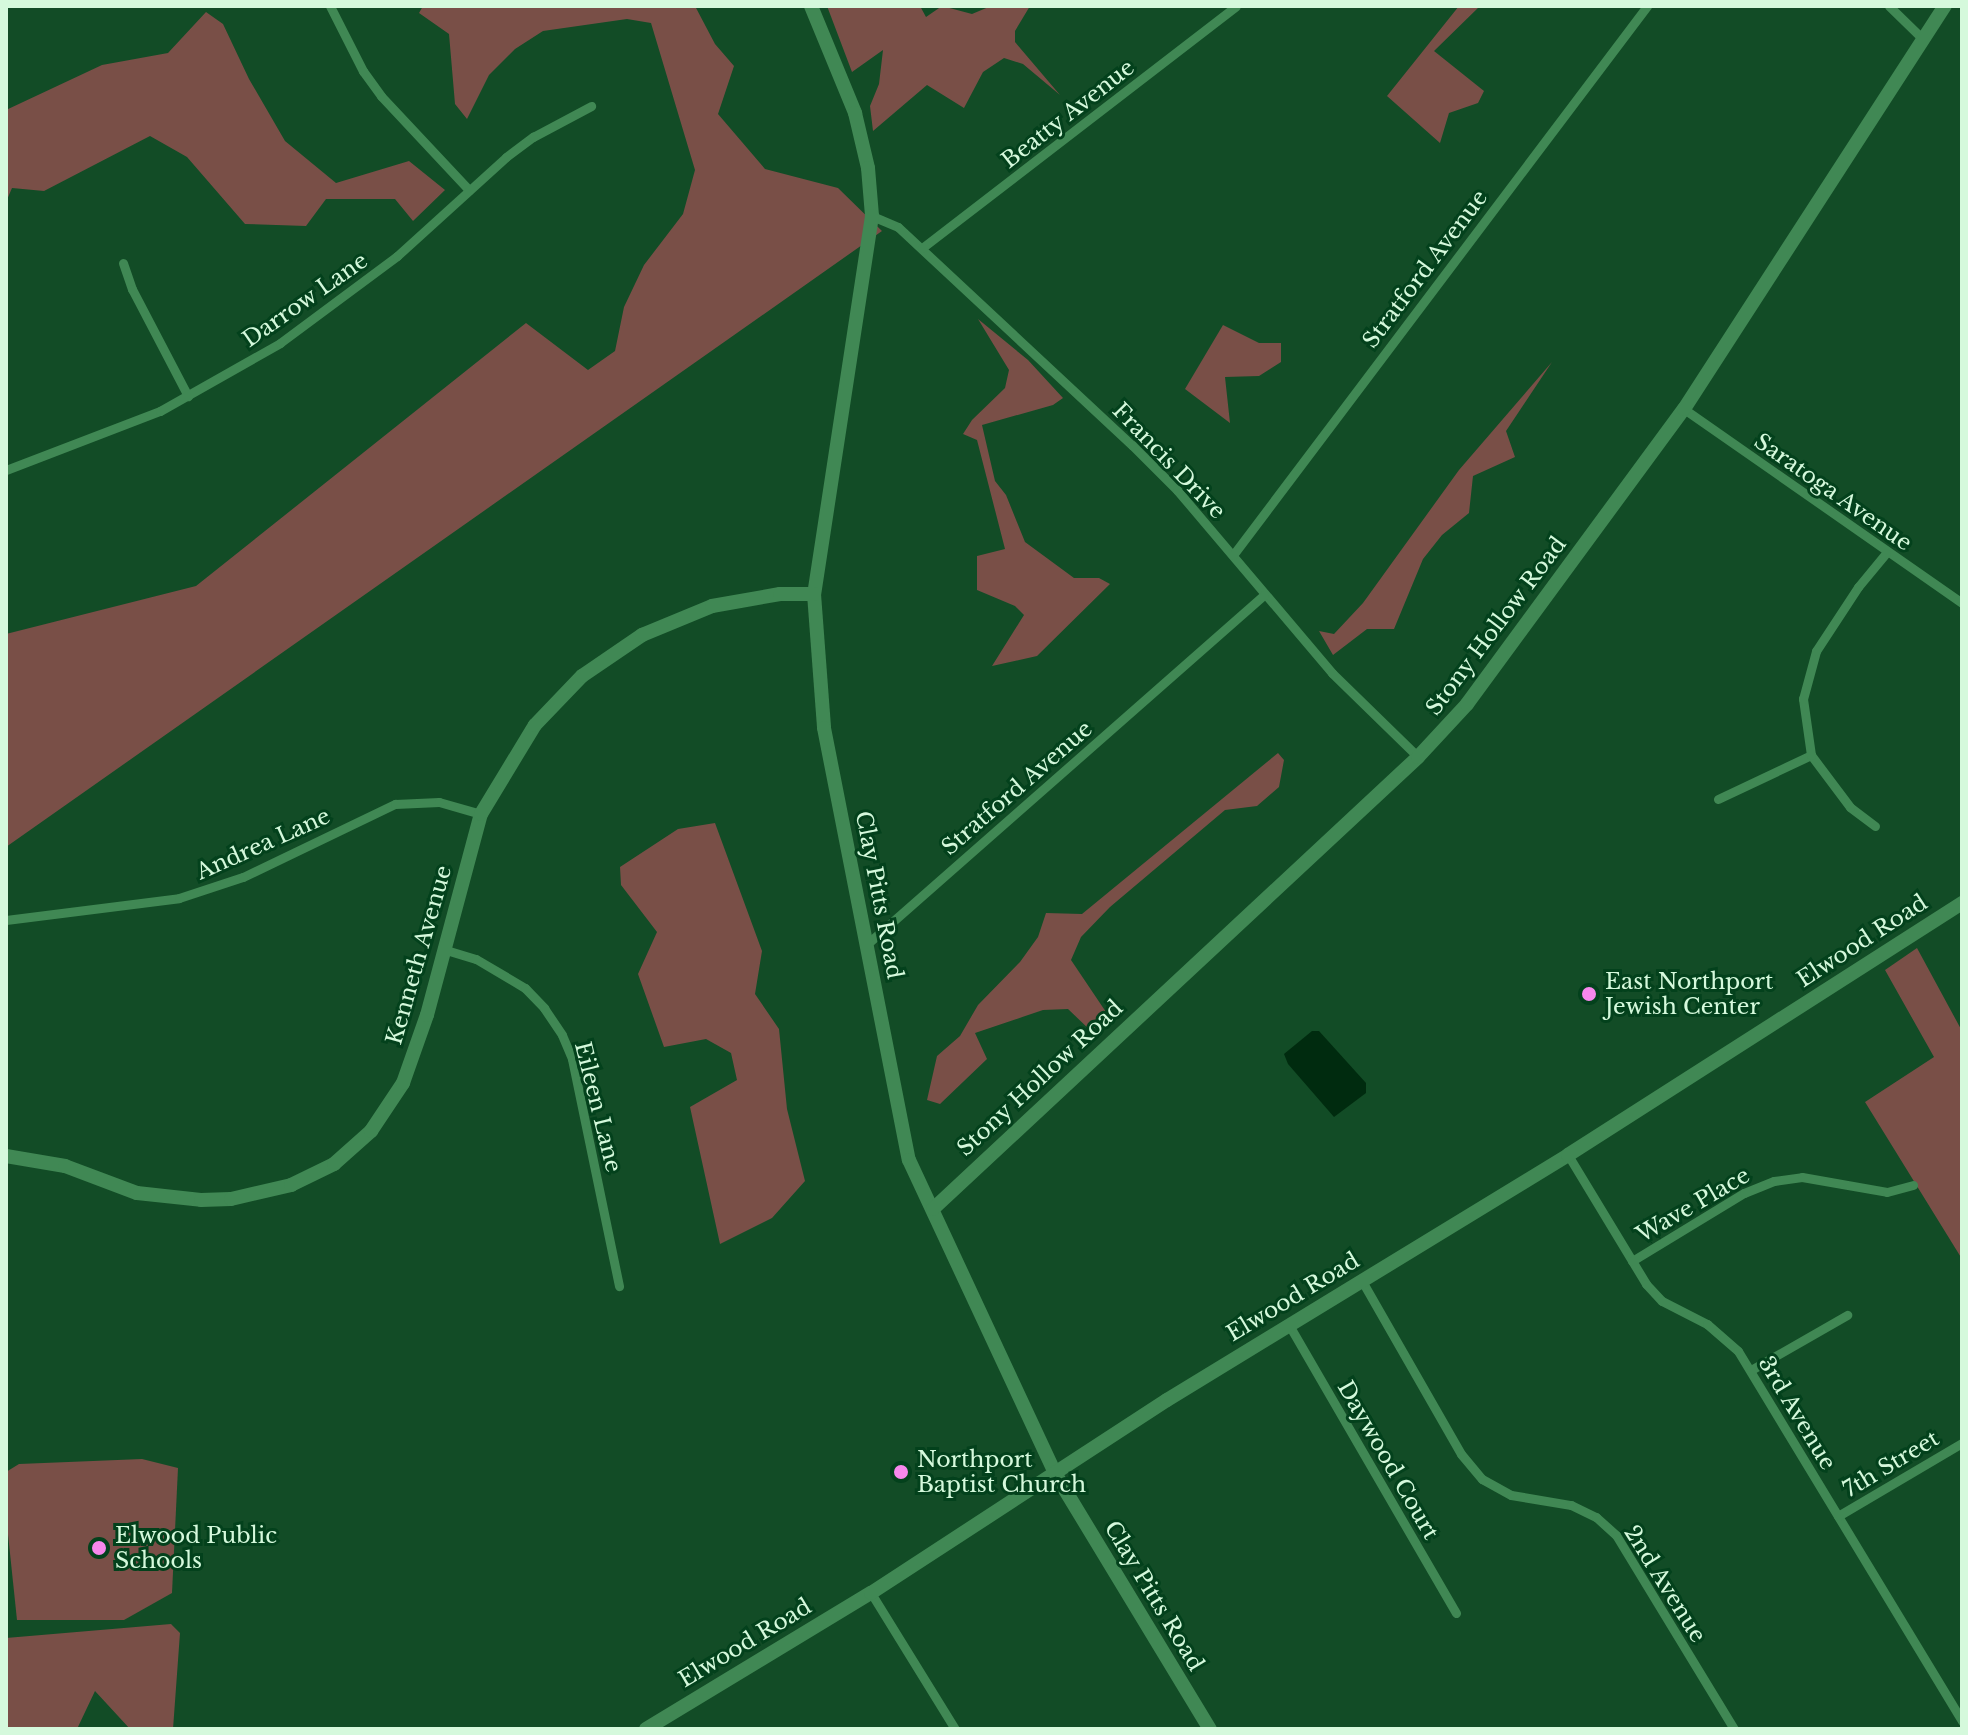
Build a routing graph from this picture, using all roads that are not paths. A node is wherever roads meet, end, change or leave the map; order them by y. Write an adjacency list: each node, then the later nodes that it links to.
1 (330, 6): 9 (street)
2 (811, 6): 10 (street, Clay Pitts Road)
3 (1236, 6): 11 (street, Beatty Avenue)
4 (1647, 6): 17 (street, Stratford Avenue)
5 (1889, 6): 7 (street)
6 (1945, 6): 7 (street, Stony Hollow Road)
7 (1924, 40): 14 (street, Stony Hollow Road)
8 (591, 106): 9 (street, Darrow Lane)
9 (469, 190): 13 (street, Darrow Lane)
10 (872, 216): 11 (street, Francis Drive); 18 (street, Clay Pitts Road)
11 (922, 248): 17 (street, Francis Drive)
12 (123, 263): 13 (street)
13 (188, 396): 15 (street, Darrow Lane)
14 (1684, 409): 16 (street, Saratoga Avenue); 22 (street, Stony Hollow Road)
15 (6, 470)
16 (1886, 553): 20 (street, Saratoga Avenue); 21 (street)
17 (1233, 555): 19 (street, Francis Drive)
18 (814, 594): 24 (street, Kenneth Avenue); 28 (street, Clay Pitts Road)
19 (1264, 595): 22 (street, Francis Drive); 28 (street, Stratford Avenue)
20 (1962, 603)
21 (1811, 755): 23 (street); 25 (street)
22 (1418, 757): 33 (street, Stony Hollow Road)
23 (1718, 799)
24 (481, 814): 27 (street, Andrea Lane); 29 (street, Kenneth Avenue)
25 (1875, 826)
26 (1962, 903): 30 (street, Elwood Road)
27 (6, 920)
28 (866, 945): 33 (street, Clay Pitts Road)
29 (446, 950): 31 (street, Kenneth Avenue); 36 (street, Eileen Lane)
30 (1568, 1155): 34 (street, 3rd Avenue); 35 (street, Elwood Road)
31 (6, 1156)
32 (1913, 1185): 34 (street, Wave Place)
33 (933, 1209): 41 (street, Clay Pitts Road)
34 (1632, 1261): 39 (street, 3rd Avenue)
35 (1362, 1281): 38 (street, Elwood Road); 49 (street, 2nd Avenue)
36 (619, 1286)
37 (1847, 1315): 39 (street)
38 (1289, 1325): 41 (street, Elwood Road); 44 (street, Daywood Court)
39 (1751, 1370): 42 (street, 3rd Avenue)
40 (1962, 1443): 42 (street, 7th Street)
41 (1056, 1475): 43 (street, Elwood Road); 48 (street, Clay Pitts Road)
42 (1838, 1516): 45 (street, 3rd Avenue)
43 (871, 1593): 46 (street, Elwood Road); 47 (street)
44 (1456, 1613)
45 (1962, 1721)
46 (646, 1729)
47 (955, 1729)
48 (1210, 1729)
49 (1734, 1729)

